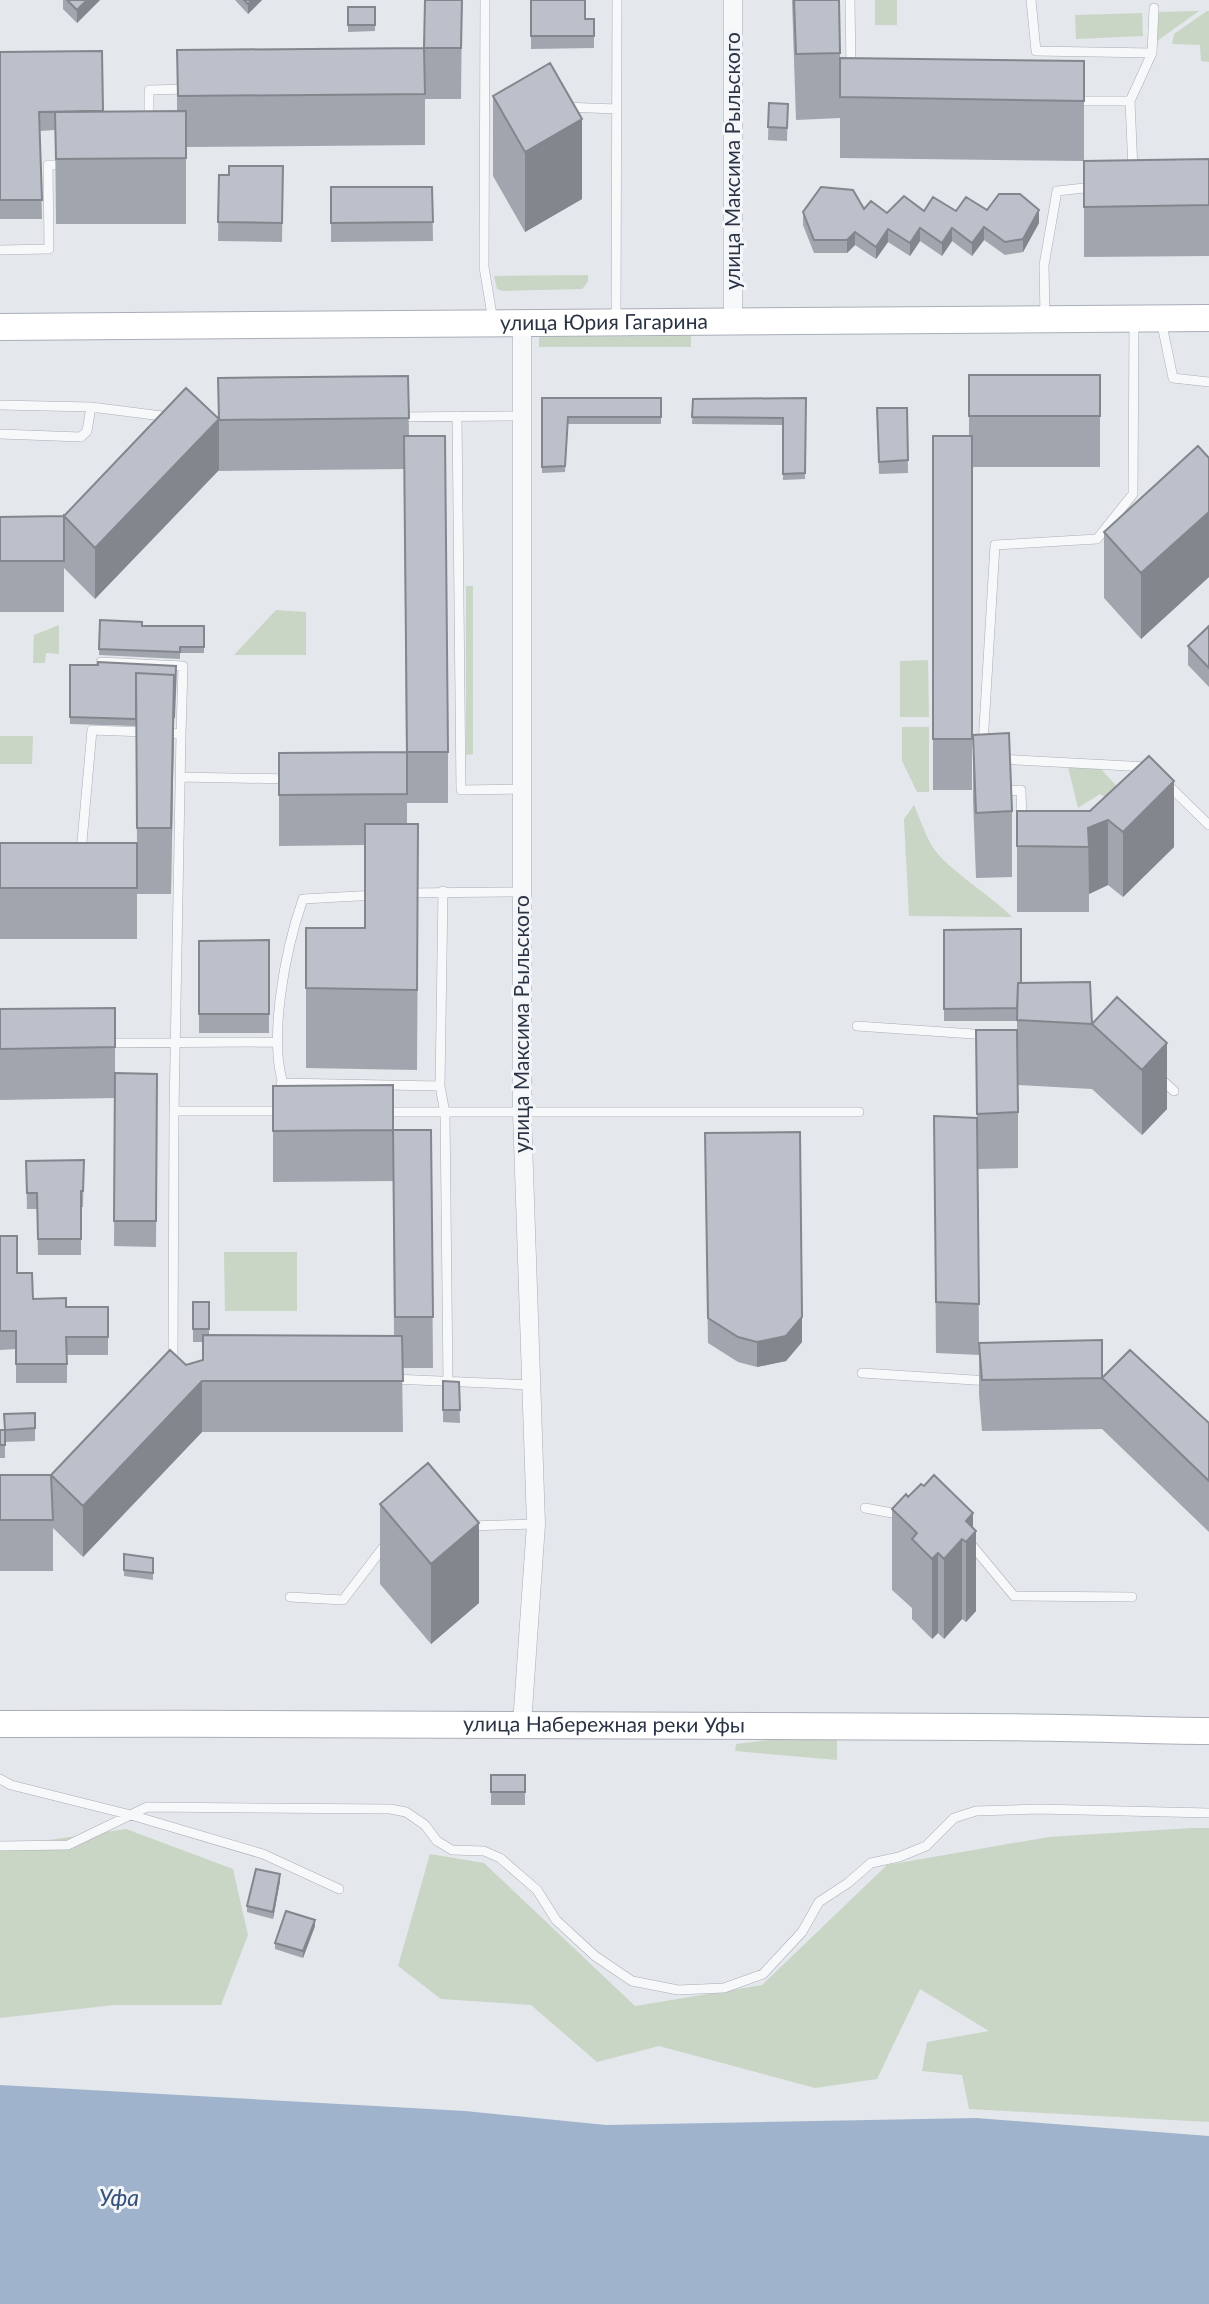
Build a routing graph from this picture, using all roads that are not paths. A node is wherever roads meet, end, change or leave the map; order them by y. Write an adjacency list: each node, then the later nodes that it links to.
1 (485, 0): 12 (lane)
2 (617, 0): 15 (lane)
3 (733, 0): 27 (street, улица Максима Рыльского)
4 (850, 0): 8 (lane)
5 (1031, 0): 7 (lane)
6 (1154, 8): 7 (lane)
7 (1152, 53): 11 (lane)
8 (851, 77)
9 (205, 89): 16 (lane)
10 (1060, 101): 11 (lane)
11 (1130, 101): 18 (lane)
12 (485, 105): 13 (lane); 25 (lane)
13 (499, 106)
14 (551, 107): 15 (lane)
15 (617, 109): 26 (lane)
16 (149, 139)
17 (73, 164): 20 (lane)
18 (1134, 182)
19 (1108, 185): 21 (lane)
20 (0, 250)
21 (1045, 318): 24 (main road, улица Юрия Гагарина); 27 (main road, улица Юрия Гагарина)
22 (1160, 318): 23 (main road, улица Юрия Гагарина); 24 (main road, улица Юрия Гагарина); 30 (lane)
23 (1209, 318)
24 (1134, 319): 44 (lane)
25 (494, 322): 28 (main road, улица Юрия Гагарина); 29 (main road, улица Юрия Гагарина)
26 (616, 322): 27 (main road, улица Юрия Гагарина); 28 (main road, улица Юрия Гагарина)
27 (733, 322)
28 (522, 323): 34 (street, улица Максима Рыльского)
29 (0, 327)
30 (1209, 382)
31 (0, 405): 32 (lane)
32 (91, 407): 36 (lane); 37 (lane)
33 (457, 416): 34 (lane); 35 (lane); 42 (lane)
34 (524, 416): 42 (street, улица Максима Рыльского)
35 (389, 417)
36 (186, 419)
37 (0, 434)
38 (101, 662): 39 (lane)
39 (181, 734): 40 (lane); 46 (lane)
40 (181, 777): 41 (lane); 51 (lane)
41 (302, 779)
42 (522, 789): 48 (street, улица Максима Рыльского)
43 (995, 792): 45 (lane)
44 (1209, 825)
45 (1022, 830)
46 (68, 853)
47 (443, 891): 48 (lane); 52 (lane); 56 (lane)
48 (522, 892): 60 (street, улица Максима Рыльского)
49 (857, 1026): 50 (lane)
50 (996, 1036)
51 (174, 1041): 52 (lane); 53 (lane); 58 (lane)
52 (276, 1042): 55 (lane)
53 (94, 1043)
54 (1157, 1074): 57 (lane)
55 (281, 1083): 56 (lane); 58 (lane)
56 (440, 1086): 62 (lane)
57 (1174, 1091)
58 (174, 1111): 63 (lane)
59 (377, 1112): 62 (lane)
60 (522, 1112): 61 (lane); 62 (lane); 68 (street, улица Максима Рыльского)
61 (859, 1112)
62 (445, 1113): 67 (lane)
63 (186, 1370)
64 (862, 1373): 66 (lane)
65 (379, 1379): 67 (lane)
66 (998, 1380)
67 (448, 1382): 68 (lane)
68 (531, 1385): 71 (street, улица Максима Рыльского)
69 (865, 1508): 70 (lane)
70 (917, 1517)
71 (536, 1524): 72 (lane); 78 (street, улица Максима Рыльского)
72 (453, 1526)
73 (964, 1534): 76 (lane)
74 (390, 1538): 75 (lane)
75 (290, 1597)
76 (1132, 1597)
77 (0, 1724): 78 (main road, улица Набережная реки Уфы)
78 (522, 1724): 79 (main road, улица Набережная реки Уфы)
79 (1209, 1731)
80 (0, 1779): 82 (lane)
81 (1209, 1813): 82 (lane)
82 (131, 1815): 83 (lane); 84 (lane)
83 (0, 1846)
84 (339, 1889)

